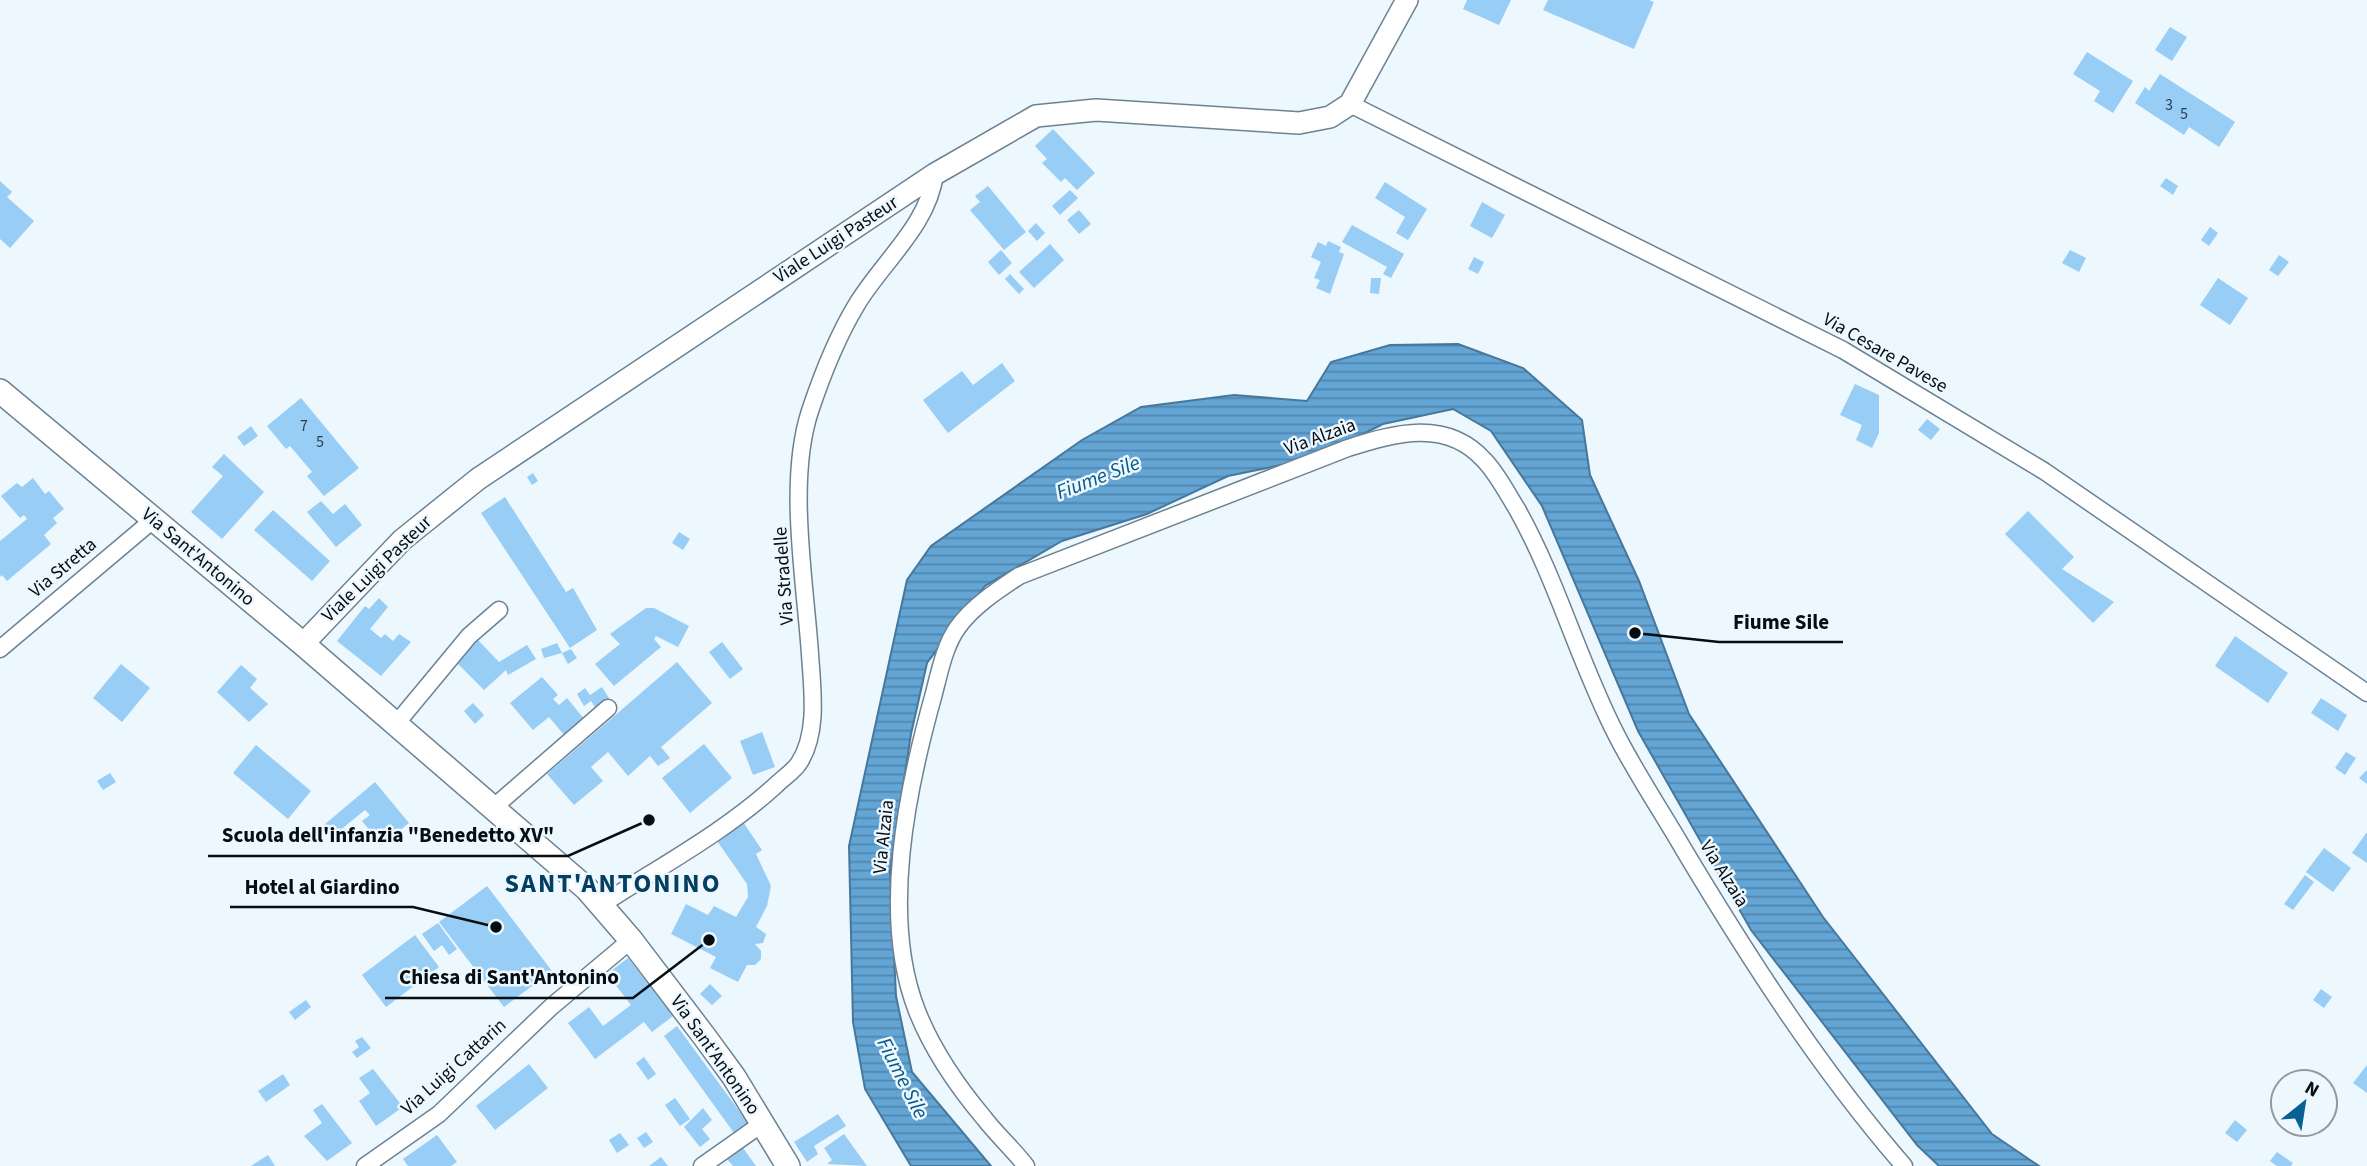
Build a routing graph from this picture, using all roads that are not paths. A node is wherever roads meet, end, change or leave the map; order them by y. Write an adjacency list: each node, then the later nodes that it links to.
1 (1407, 0): 2 (street)
2 (1350, 104): 3 (street, Viale Luigi Pasteur); 9 (street, Via Cesare Pavese)
3 (936, 174): 7 (street, Viale Luigi Pasteur); 13 (street, Via Stradelle)
4 (0, 391): 5 (main road, Via Sant'Antonino)
5 (153, 520): 7 (main road, Via Sant'Antonino); 8 (street, Via Stretta)
6 (499, 610): 11 (street)
7 (303, 645): 11 (main road, Via Sant'Antonino)
8 (0, 649)
9 (2367, 693)
10 (608, 708): 12 (street)
11 (396, 724): 12 (main road, Via Sant'Antonino)
12 (494, 807): 13 (main road, Via Sant'Antonino)
13 (601, 905): 14 (main road, Via Sant'Antonino)
14 (631, 940): 15 (main road, Via Sant'Antonino); 17 (street, Via Luigi Cattarin)
15 (763, 1123): 16 (main road, Via Sant'Antonino); 18 (street, Via Sant'Antonino)
16 (791, 1163)
17 (365, 1166)
18 (702, 1166)
19 (1026, 1166): 20 (street, Via Alzaia)
20 (1904, 1166)

